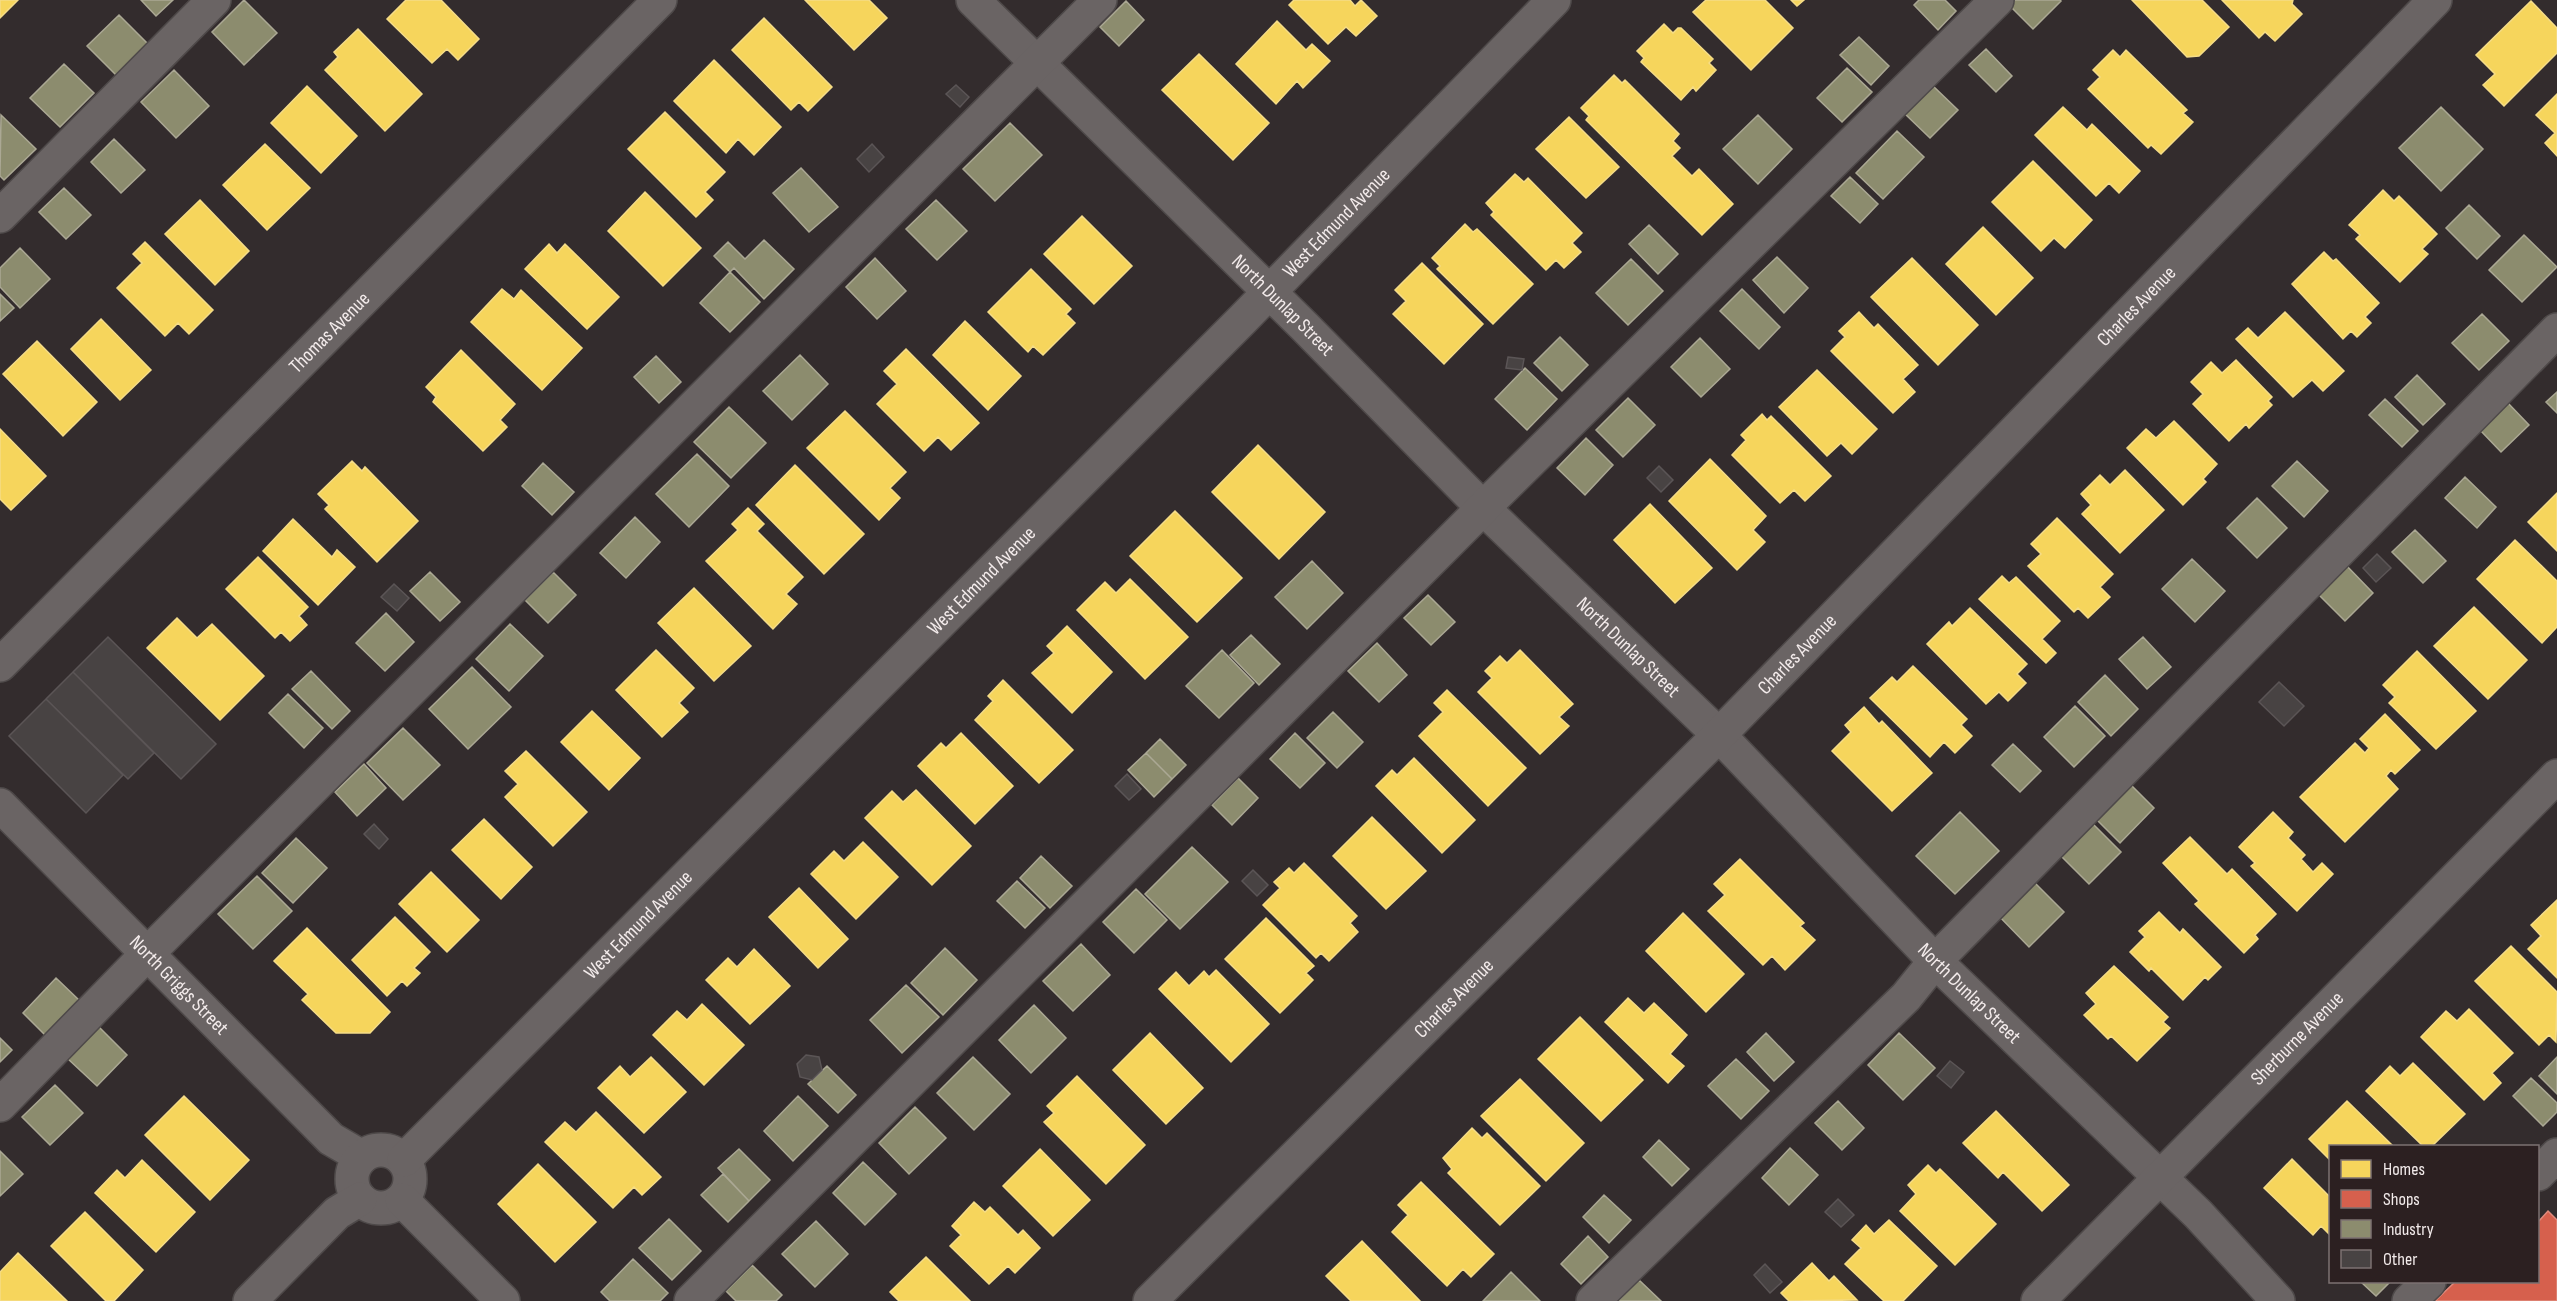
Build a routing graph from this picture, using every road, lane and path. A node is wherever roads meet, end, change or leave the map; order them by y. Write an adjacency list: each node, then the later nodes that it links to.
1 (214, 0): 9 (street)
2 (660, 0): 13 (street, Thomas Avenue)
3 (973, 0): 8 (street, North Dunlap Street)
4 (1100, 0): 8 (street)
5 (1554, 0): 10 (street, West Edmund Avenue)
6 (1997, 0): 12 (street)
7 (2435, 0): 14 (street, Charles Avenue)
8 (1036, 64): 10 (street, North Dunlap Street); 17 (street)
9 (0, 216)
10 (1269, 292): 12 (street, North Dunlap Street); 22 (street, West Edmund Avenue)
11 (2557, 330): 18 (street)
12 (1483, 508): 14 (street, North Dunlap Street); 30 (street)
13 (0, 665)
14 (1719, 735): 18 (street, North Dunlap Street); 31 (street, Charles Avenue)
15 (2557, 776): 24 (street, Sherburne Avenue)
16 (0, 805): 17 (street, North Griggs Street)
17 (148, 953): 19 (street); 21 (street, North Griggs Street)
18 (1935, 961): 24 (street, North Dunlap Street); 32 (street)
19 (0, 1105)
20 (2557, 1155): 23 (street)
21 (362, 1157): 22 (street); 25 (street)
22 (404, 1160): 26 (street)
23 (2539, 1173)
24 (2161, 1178): 33 (street, Sherburne Avenue); 34 (street, North Dunlap Street)
25 (360, 1199): 26 (street); 28 (street)
26 (402, 1200): 29 (street)
27 (2427, 1283): 35 (street)
28 (250, 1301)
29 (503, 1301)
30 (691, 1301)
31 (1150, 1301)
32 (1593, 1301)
33 (2038, 1301)
34 (2278, 1301)
35 (2409, 1301)

